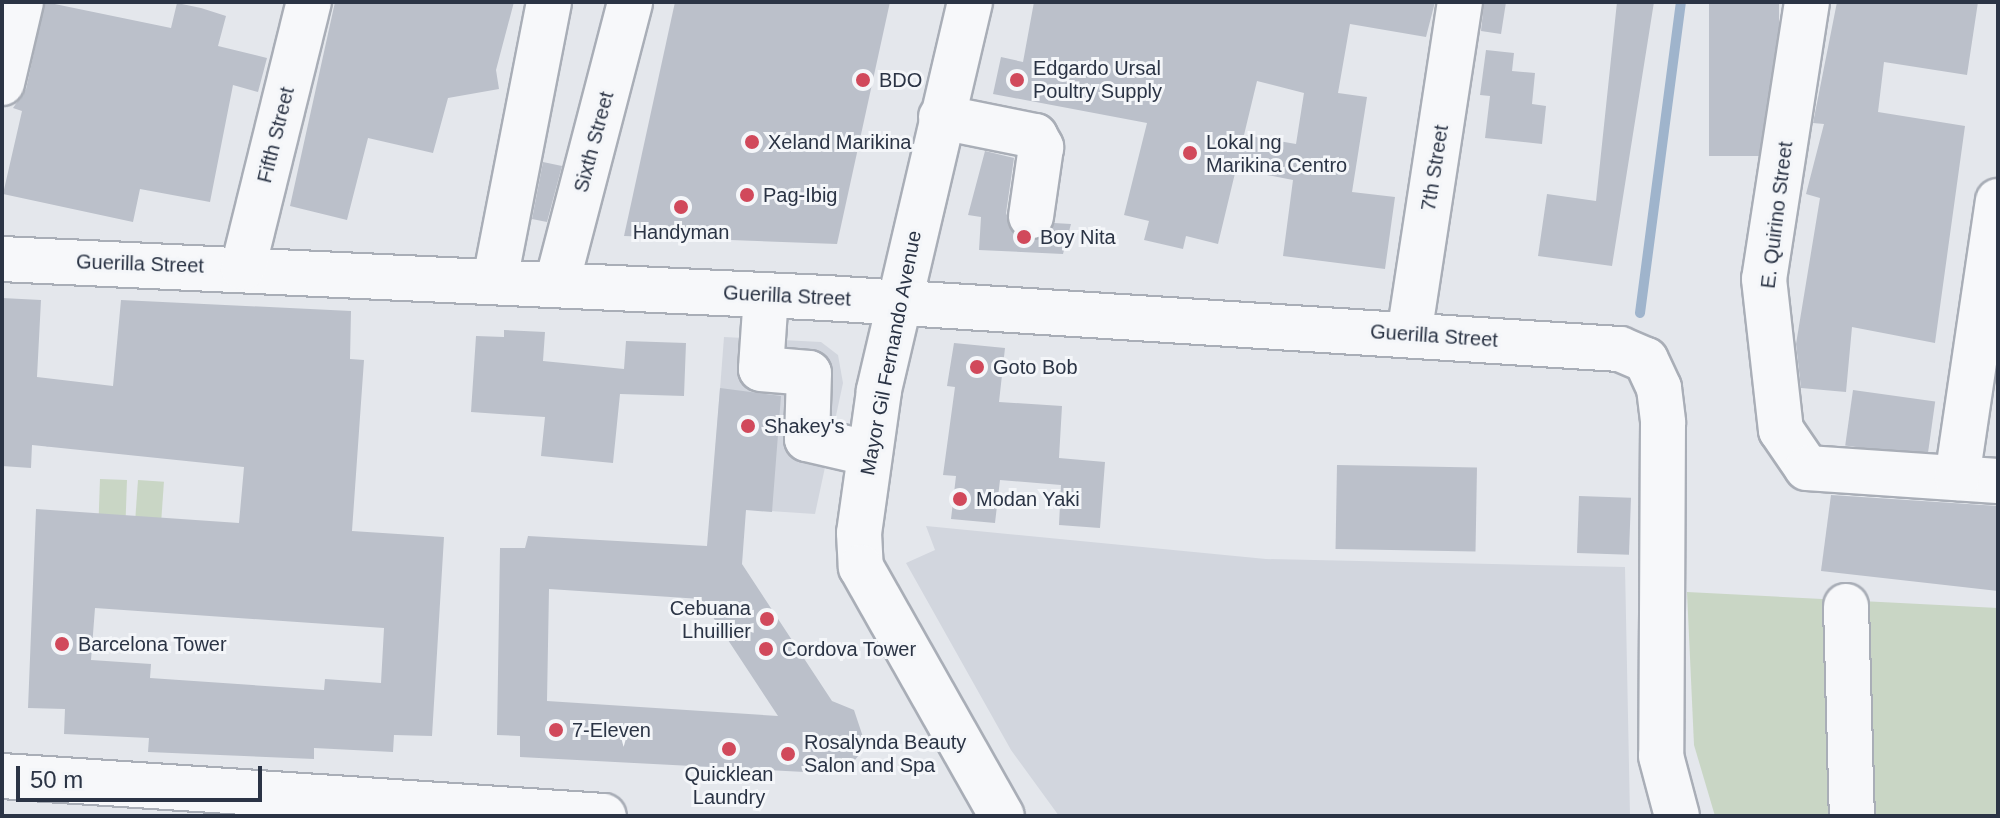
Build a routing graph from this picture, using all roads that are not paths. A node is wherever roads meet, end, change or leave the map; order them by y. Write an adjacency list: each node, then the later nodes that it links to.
1 (21, 2): 8 (street)
2 (309, 2): 13 (street, Fifth Street)
3 (549, 2): 14 (street)
4 (630, 2): 15 (street, Sixth Street)
5 (970, 2): 9 (street, Mayor Gil Fernando Avenue)
6 (1460, 2): 18 (street, 7th Street)
7 (1807, 2): 20 (street, E. Quirino Street)
8 (2, 83)
9 (941, 117): 11 (street); 17 (street, Mayor Gil Fernando Avenue)
10 (1998, 201): 20 (street)
11 (1031, 216)
12 (2, 259): 13 (street, Guerilla Street)
13 (243, 268): 14 (street, Guerilla Street)
14 (495, 280): 15 (street, Guerilla Street)
15 (557, 283): 16 (street, Guerilla Street)
16 (766, 295): 17 (street, Guerilla Street); 19 (street)
17 (899, 302): 18 (street, Guerilla Street); 19 (street, Mayor Gil Fernando Avenue)
18 (1409, 335): 26 (street, Guerilla Street)
19 (867, 453): 25 (street, Mayor Gil Fernando Avenue)
20 (1977, 479)
21 (1846, 606): 27 (street)
22 (2, 776): 23 (street)
23 (524, 813): 24 (street)
24 (604, 816)
25 (1002, 816)
26 (1677, 816)
27 (1852, 816)

